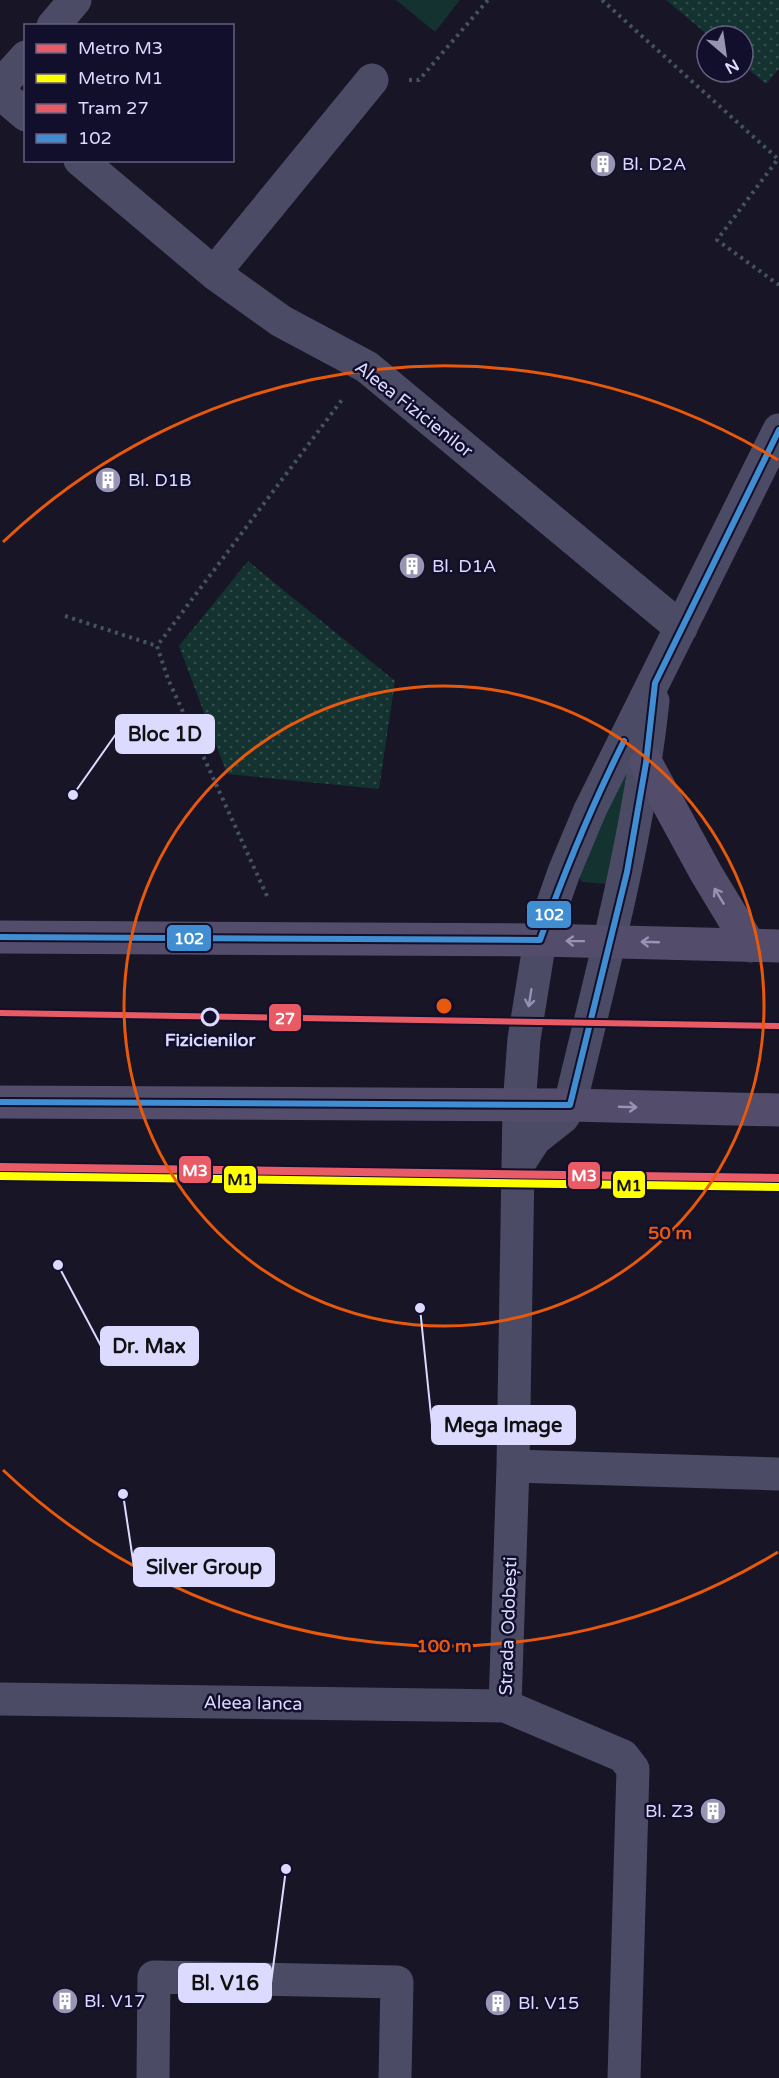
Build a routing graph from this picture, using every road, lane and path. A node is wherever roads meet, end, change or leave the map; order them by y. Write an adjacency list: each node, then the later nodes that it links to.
1 (75, 0): 4 (street)
2 (488, 0): 6 (path)
3 (602, 0): 10 (path)
4 (55, 24)
5 (24, 59): 7 (street)
6 (372, 80): 12 (street)
7 (0, 86)
8 (0, 93): 9 (street)
9 (24, 113)
10 (779, 160): 13 (path)
11 (82, 162): 12 (street, Aleea Fizicienilor)
12 (214, 273): 14 (street, Aleea Fizicienilor)
13 (779, 285)
14 (367, 367): 17 (street, Aleea Fizicienilor); 18 (path)
15 (779, 430): 17 (street, Strada Odobești)
16 (65, 616): 18 (path)
17 (681, 628): 19 (street, Strada Odobești)
18 (157, 646): 21 (path)
19 (655, 683): 20 (street); 23 (street, Strada Odobești)
20 (646, 763): 24 (street); 25 (main road, one-way to 20)
21 (267, 896)
22 (0, 937): 23 (main road)
23 (540, 940): 24 (main road, one-way to 23); 28 (street, Strada Odobești, one-way to 28)
24 (610, 941): 25 (main road, one-way to 24); 27 (street)
25 (765, 946)
26 (0, 1102): 28 (main road)
27 (570, 1105): 28 (main road); 29 (main road, one-way to 29); 30 (street)
28 (519, 1106): 30 (street, Strada Odobești)
29 (779, 1110)
30 (518, 1164): 31 (street, Strada Odobești)
31 (513, 1466): 32 (street); 34 (street, Strada Odobești)
32 (779, 1474)
33 (0, 1699): 34 (street, Aleea Ianca)
34 (506, 1706): 37 (street, Strada Odobești)
35 (153, 2078): 36 (street)
36 (395, 2078)
37 (624, 2078)

